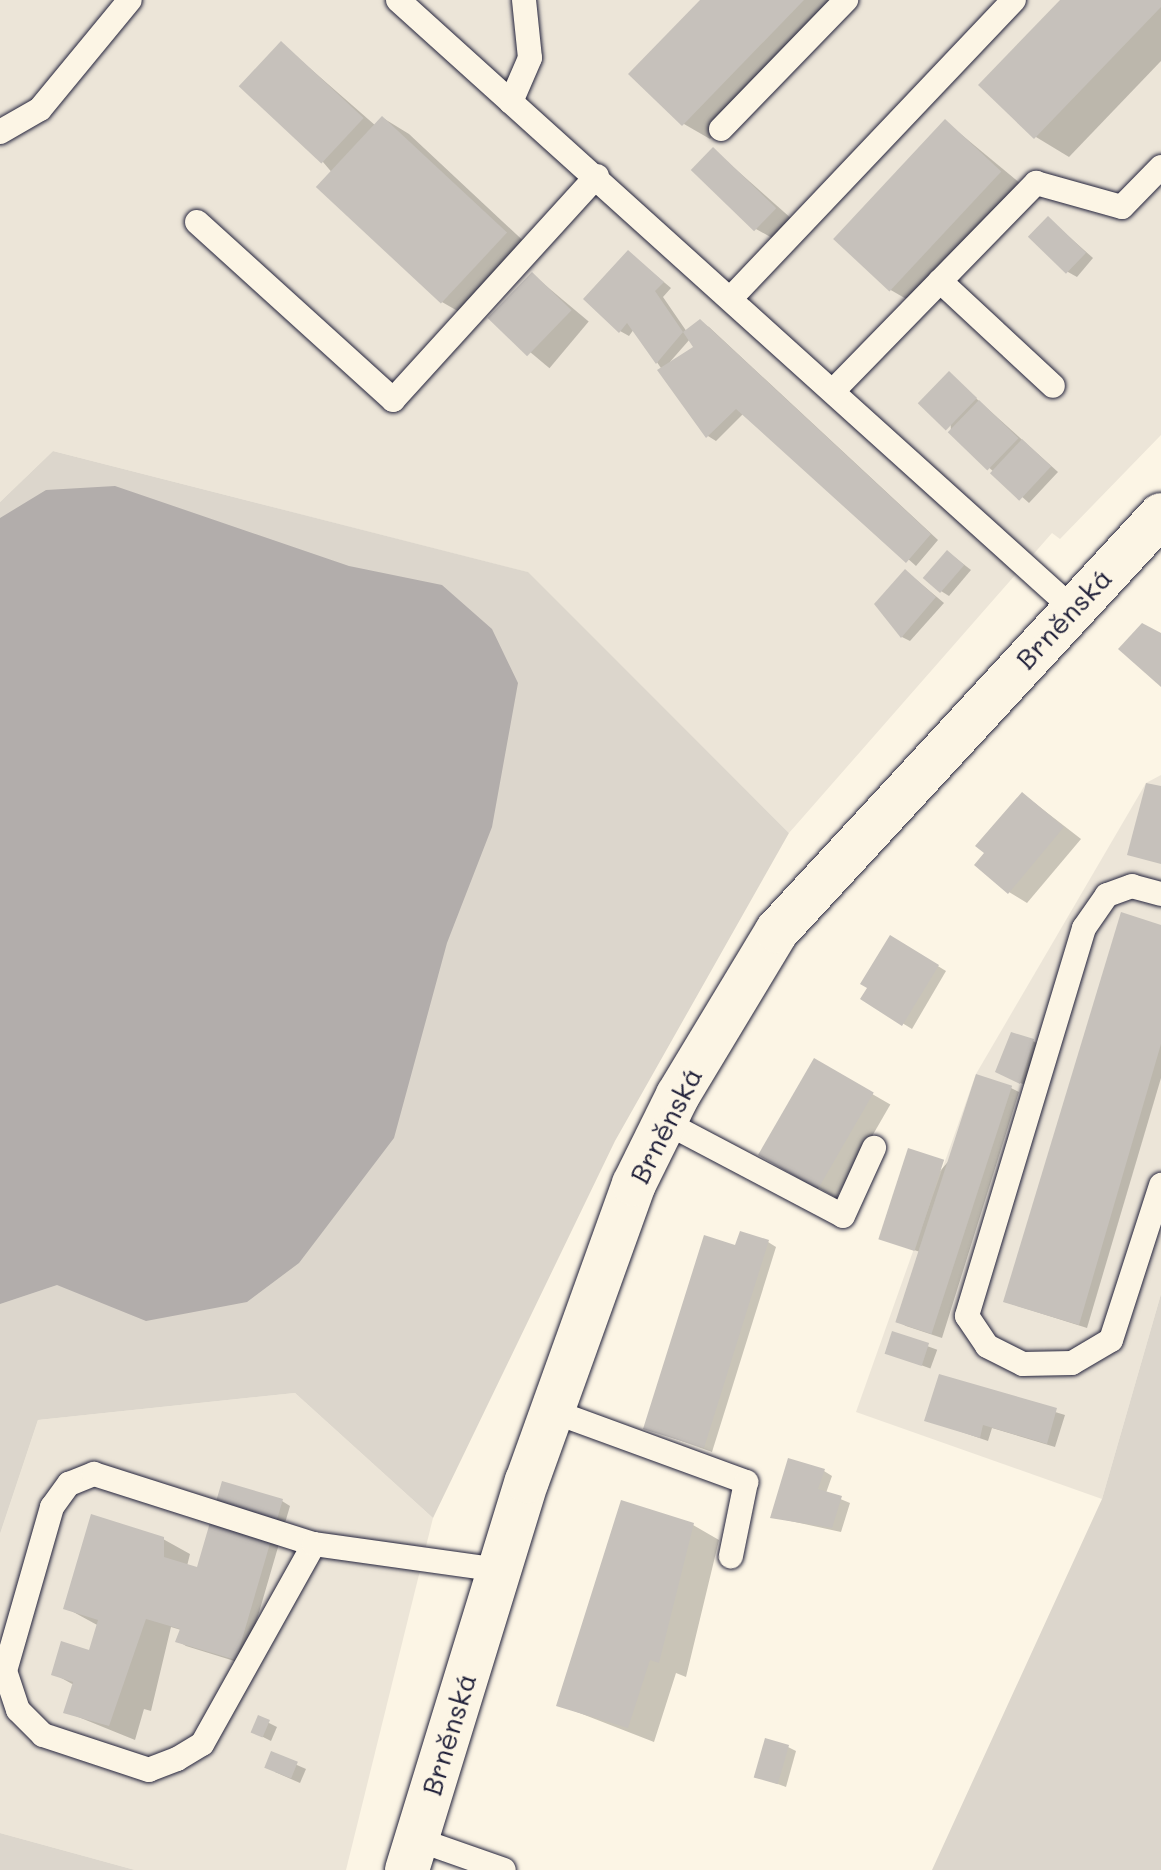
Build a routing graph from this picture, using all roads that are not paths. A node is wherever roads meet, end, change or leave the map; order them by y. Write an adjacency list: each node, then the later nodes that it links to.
1 (130, 0): 8 (lane)
2 (398, 0): 6 (lane)
3 (524, 0): 6 (lane)
4 (846, 0): 7 (lane)
5 (1014, 0): 13 (lane)
6 (511, 102): 10 (lane)
7 (721, 129)
8 (0, 132)
9 (1161, 167): 12 (lane)
10 (597, 176): 11 (lane); 13 (lane)
11 (197, 222)
12 (940, 281): 14 (lane); 15 (lane)
13 (731, 298): 15 (lane)
14 (1053, 386)
15 (833, 391): 17 (lane)
16 (1161, 515): 17 (main road, Brněnská)
17 (1072, 608): 19 (main road, Brněnská)
18 (1161, 894): 21 (lane)
19 (665, 1122): 20 (lane); 22 (main road, Brněnská)
20 (874, 1148)
21 (1161, 1185)
22 (552, 1411): 24 (lane); 25 (main road, Brněnská)
23 (314, 1544): 23 (lane); 25 (lane)
24 (731, 1556)
25 (499, 1570): 26 (main road, Brněnská)
26 (412, 1854): 27 (lane)
27 (504, 1870)

